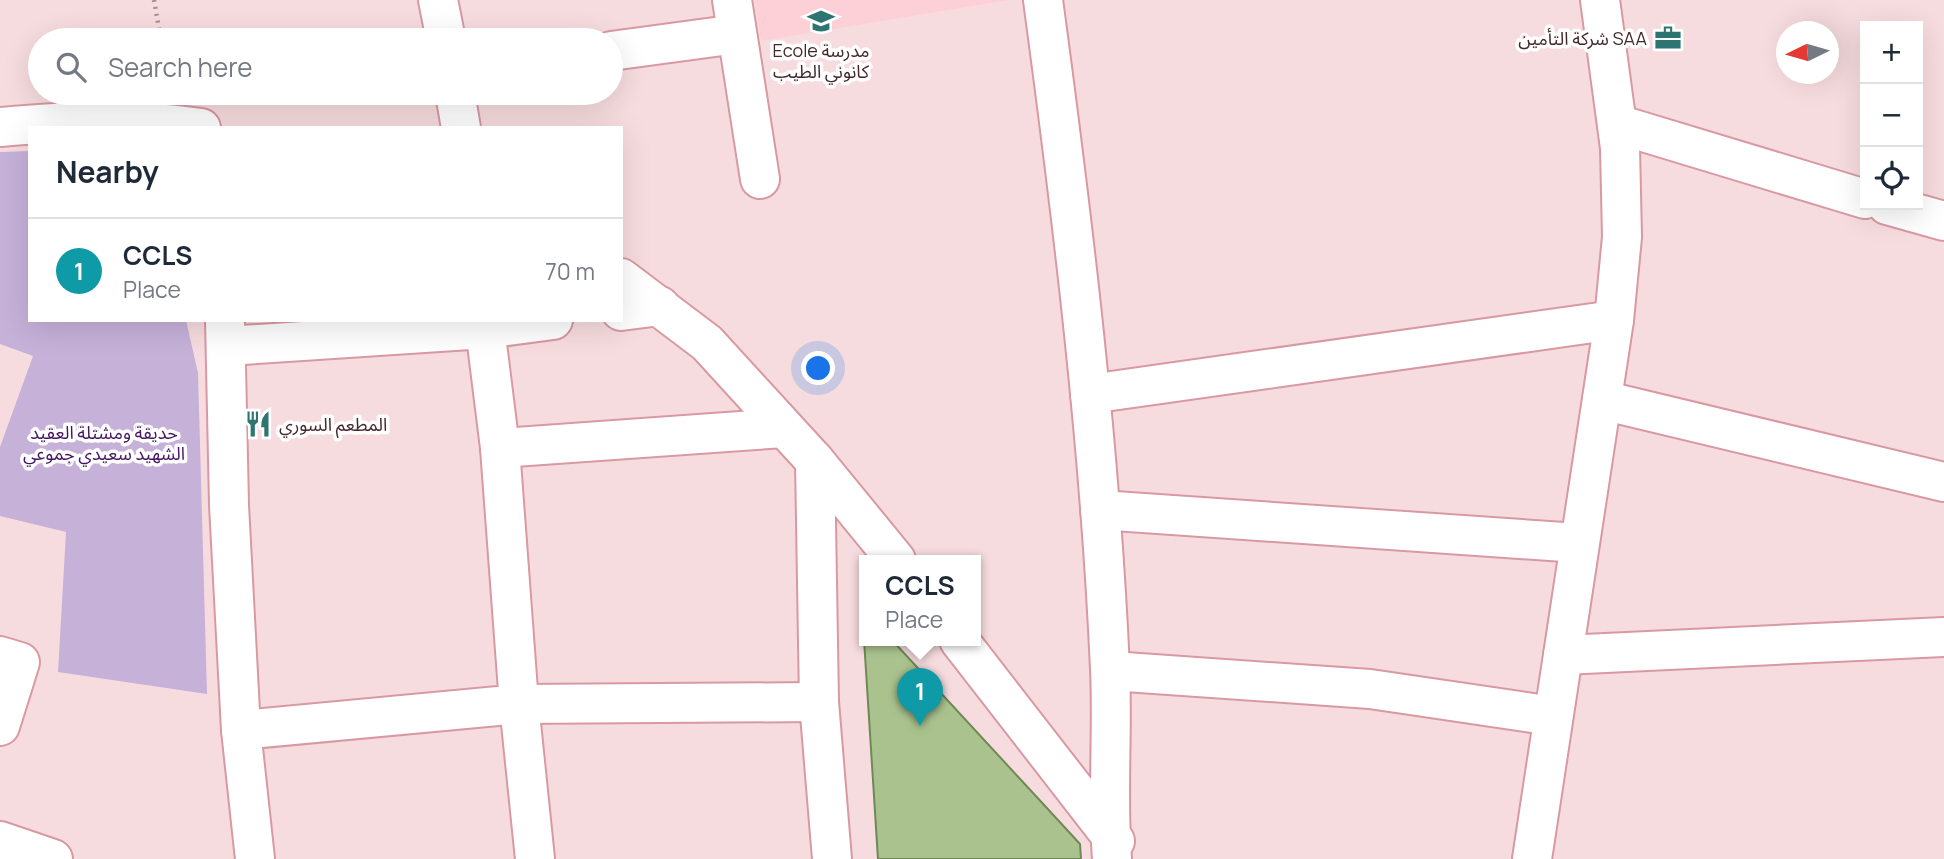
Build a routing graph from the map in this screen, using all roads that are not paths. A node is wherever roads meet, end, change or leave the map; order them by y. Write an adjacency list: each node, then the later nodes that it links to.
1 (438, 0): 5 (street)
2 (1043, 0): 23 (street)
3 (1600, 0): 8 (street)
4 (734, 17): 6 (street); 12 (street)
5 (444, 28)
6 (623, 48)
7 (458, 105): 10 (street)
8 (1617, 124): 13 (street); 19 (street)
9 (184, 126): 11 (street)
10 (461, 126)
11 (0, 127)
12 (760, 179)
13 (1860, 197)
14 (1905, 210): 15 (street)
15 (1944, 221)
16 (623, 279): 17 (street)
17 (660, 306): 18 (street); 25 (street)
18 (623, 312)
19 (1614, 320): 23 (street); 24 (street)
20 (525, 322): 21 (street)
21 (484, 325): 22 (street); 26 (street)
22 (226, 333): 41 (street)
23 (1090, 394): 29 (street)
24 (1602, 400): 28 (street); 30 (street)
25 (784, 428): 26 (street); 27 (street)
26 (500, 448): 38 (street)
27 (815, 461): 31 (street); 37 (street)
28 (1944, 482)
29 (1100, 510): 30 (street); 36 (street)
30 (1579, 543): 34 (street)
31 (892, 555)
32 (1944, 637): 34 (street)
33 (963, 646): 43 (street)
34 (1563, 655): 39 (street)
35 (0, 656): 40 (street)
36 (1111, 671): 39 (street); 43 (street)
37 (819, 702): 38 (street); 47 (street)
38 (519, 704): 41 (street); 46 (street)
39 (1553, 716): 48 (street)
40 (0, 726)
41 (241, 730): 45 (street)
42 (0, 841): 44 (street)
43 (1117, 851)
44 (53, 859)
45 (255, 859)
46 (535, 859)
47 (832, 859)
48 (1532, 859)

